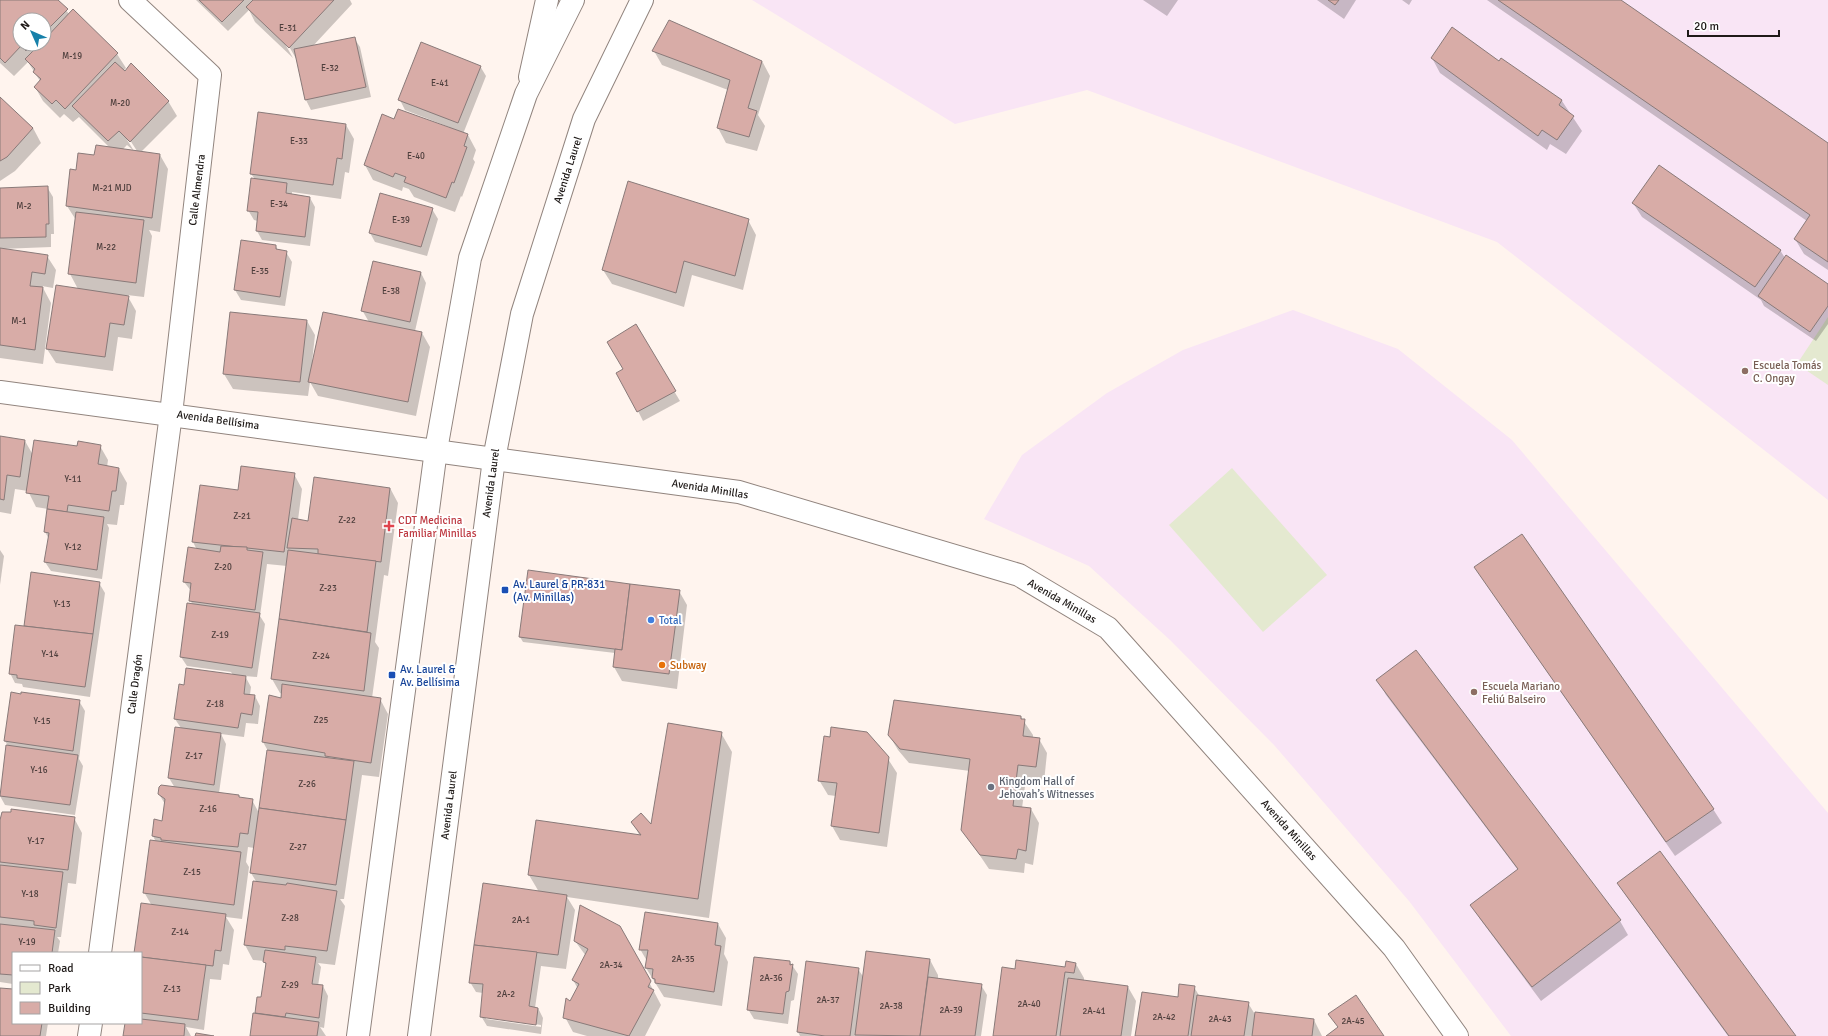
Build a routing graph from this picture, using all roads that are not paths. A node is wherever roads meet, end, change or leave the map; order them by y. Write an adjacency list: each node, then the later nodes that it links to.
1 (130, 0): 7 (street, Calle Almendra)
2 (547, 0): 5 (street)
3 (573, 0): 5 (street)
4 (642, 0): 9 (street, Avenida Laurel)
5 (526, 94): 8 (street)
6 (0, 392): 7 (street, Avenida Bellísima)
7 (171, 414): 8 (street, Avenida Bellísima); 10 (street, Calle Dragón)
8 (436, 450): 9 (street, Avenida Bellísima); 13 (street)
9 (494, 459): 14 (street, Avenida Laurel); 15 (street, Avenida Minillas)
10 (100, 952)
11 (91, 1024): 12 (street)
12 (89, 1036)
13 (358, 1036)
14 (419, 1036)
15 (1457, 1036)

